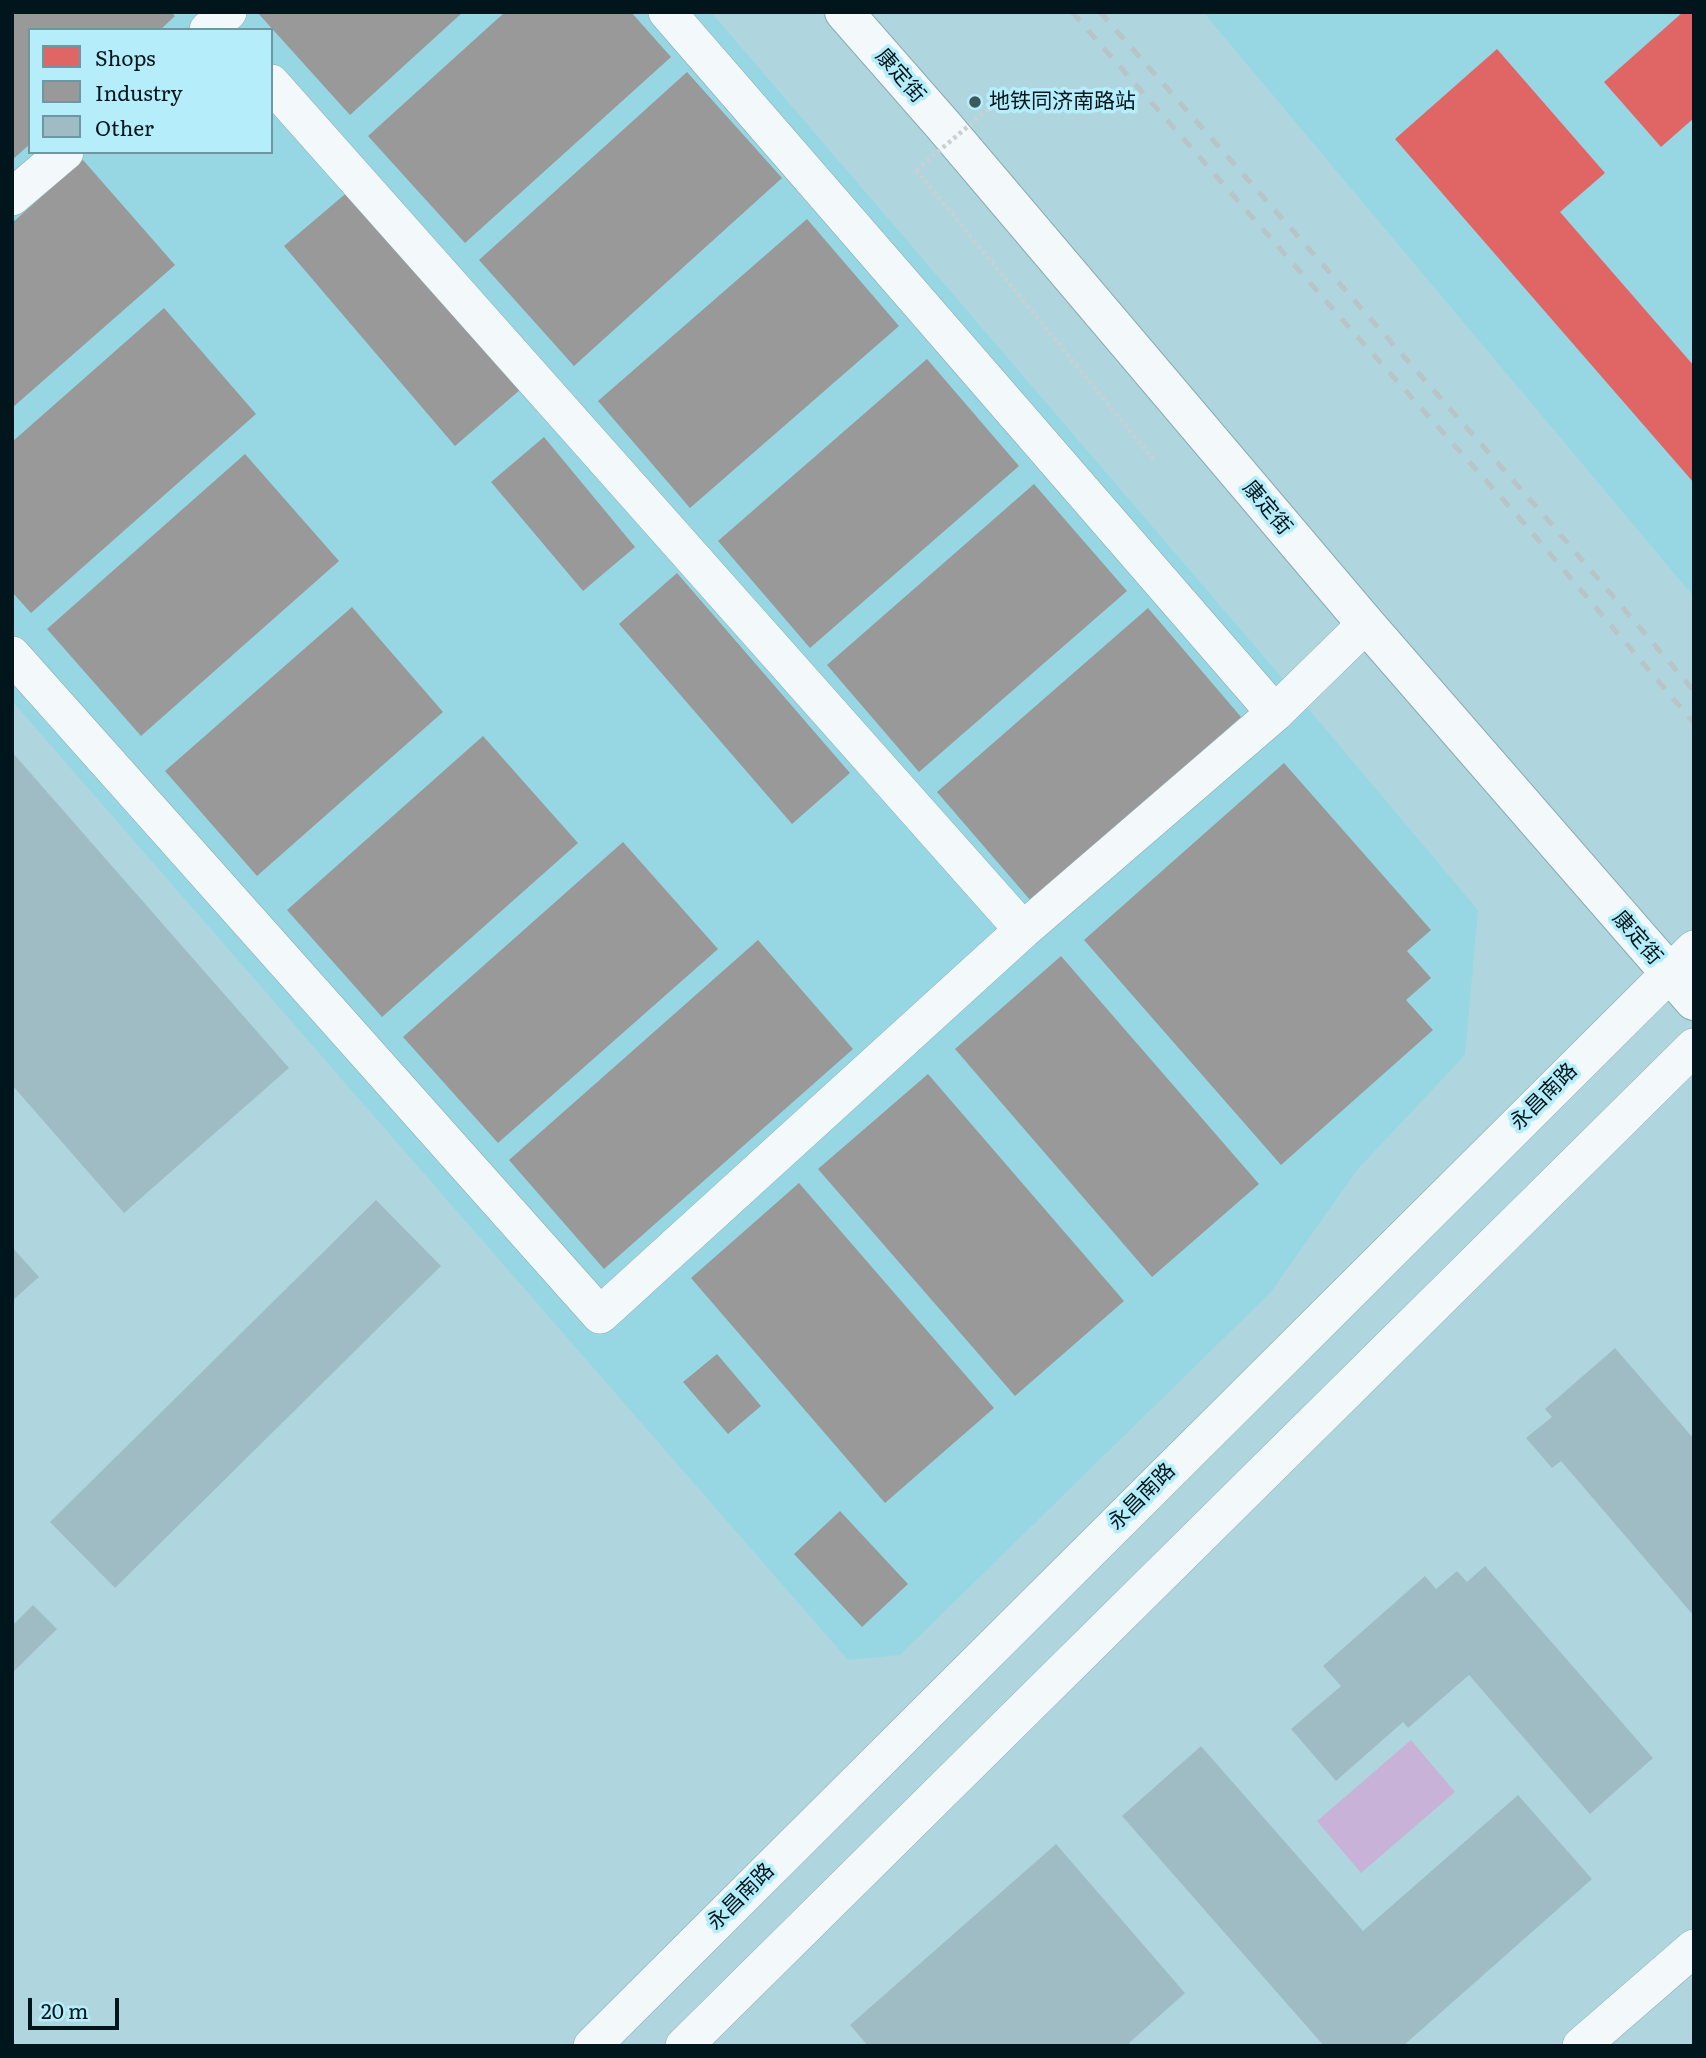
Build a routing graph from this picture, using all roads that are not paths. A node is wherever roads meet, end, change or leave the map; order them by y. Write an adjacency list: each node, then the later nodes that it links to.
1 (667, 12): 8 (street)
2 (844, 12): 6 (main road, 康定街)
3 (273, 85): 9 (street)
4 (63, 154): 5 (street)
5 (12, 197)
6 (1366, 624): 8 (street); 10 (main road, 康定街)
7 (12, 655): 9 (street)
8 (1275, 713): 9 (street)
9 (1023, 930)
10 (1681, 961): 11 (main road, 康定街); 14 (street, 永昌南路)
11 (1694, 1001)
12 (1694, 1047): 15 (street)
13 (1694, 1948): 16 (street)
14 (592, 2046)
15 (684, 2046)
16 (1581, 2046)

